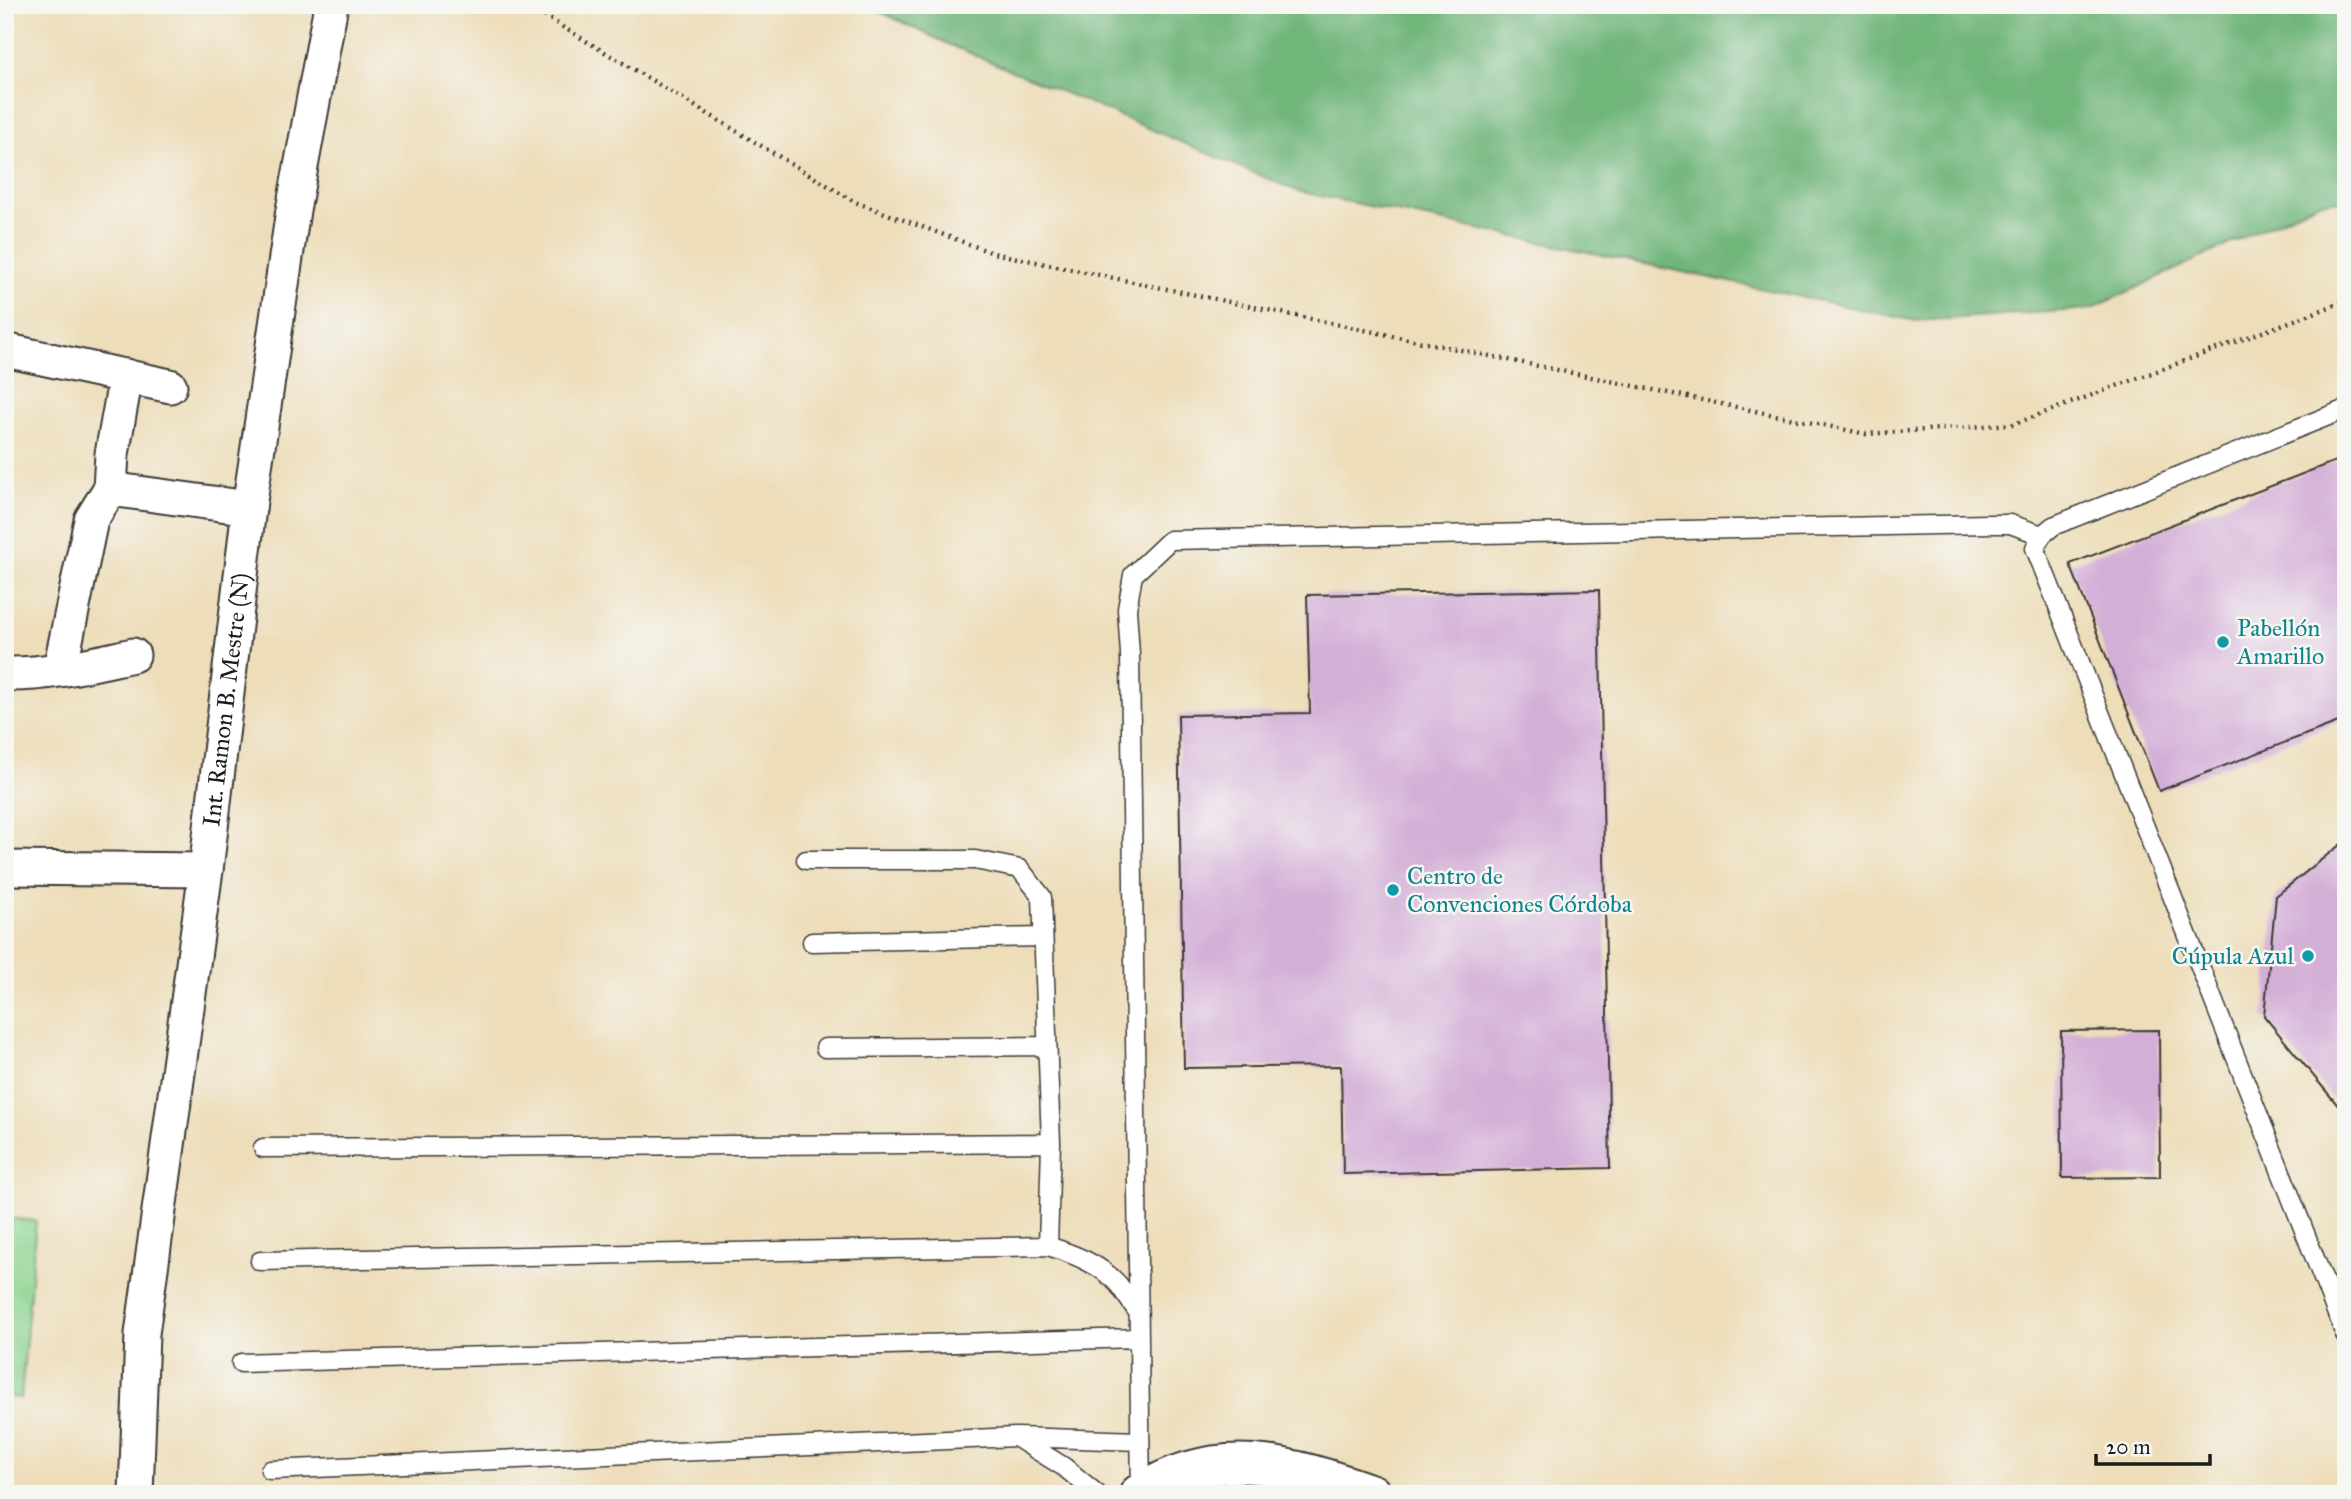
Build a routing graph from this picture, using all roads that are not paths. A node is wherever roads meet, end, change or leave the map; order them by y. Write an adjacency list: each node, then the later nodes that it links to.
1 (331, 5): 7 (street, Int. Ramon B. Mestre (N))
2 (5, 350): 3 (street)
3 (126, 376): 4 (street); 6 (street)
4 (170, 386)
5 (2346, 409): 8 (lane)
6 (110, 489): 7 (street); 10 (street)
7 (249, 508): 14 (street, Int. Ramon B. Mestre (N))
8 (2042, 535): 23 (lane); 24 (lane)
9 (133, 655): 10 (street)
10 (61, 669): 11 (street)
11 (5, 674)
12 (806, 860): 15 (lane)
13 (5, 868): 14 (street)
14 (206, 870): 27 (street, Int. Ramon B. Mestre (N))
15 (1043, 937): 16 (lane); 17 (lane)
16 (812, 943)
17 (1046, 1046): 18 (lane); 19 (lane)
18 (825, 1048)
19 (1051, 1143): 20 (lane); 21 (lane)
20 (263, 1148)
21 (1048, 1246): 22 (lane); 23 (lane)
22 (260, 1261)
23 (1138, 1312): 25 (lane)
24 (2346, 1337)
25 (1138, 1338): 26 (lane); 29 (lane)
26 (241, 1363)
27 (138, 1396): 32 (street, Int. Ramon B. Mestre (N)); 33 (street, Int. Ramon B. Mestre (N))
28 (1016, 1437): 29 (lane); 30 (lane); 34 (lane)
29 (1140, 1441): 31 (lane)
30 (270, 1470)
31 (1140, 1493): 35 (main road)
32 (136, 1494)
33 (159, 1494)
34 (1097, 1494)
35 (1372, 1494)

